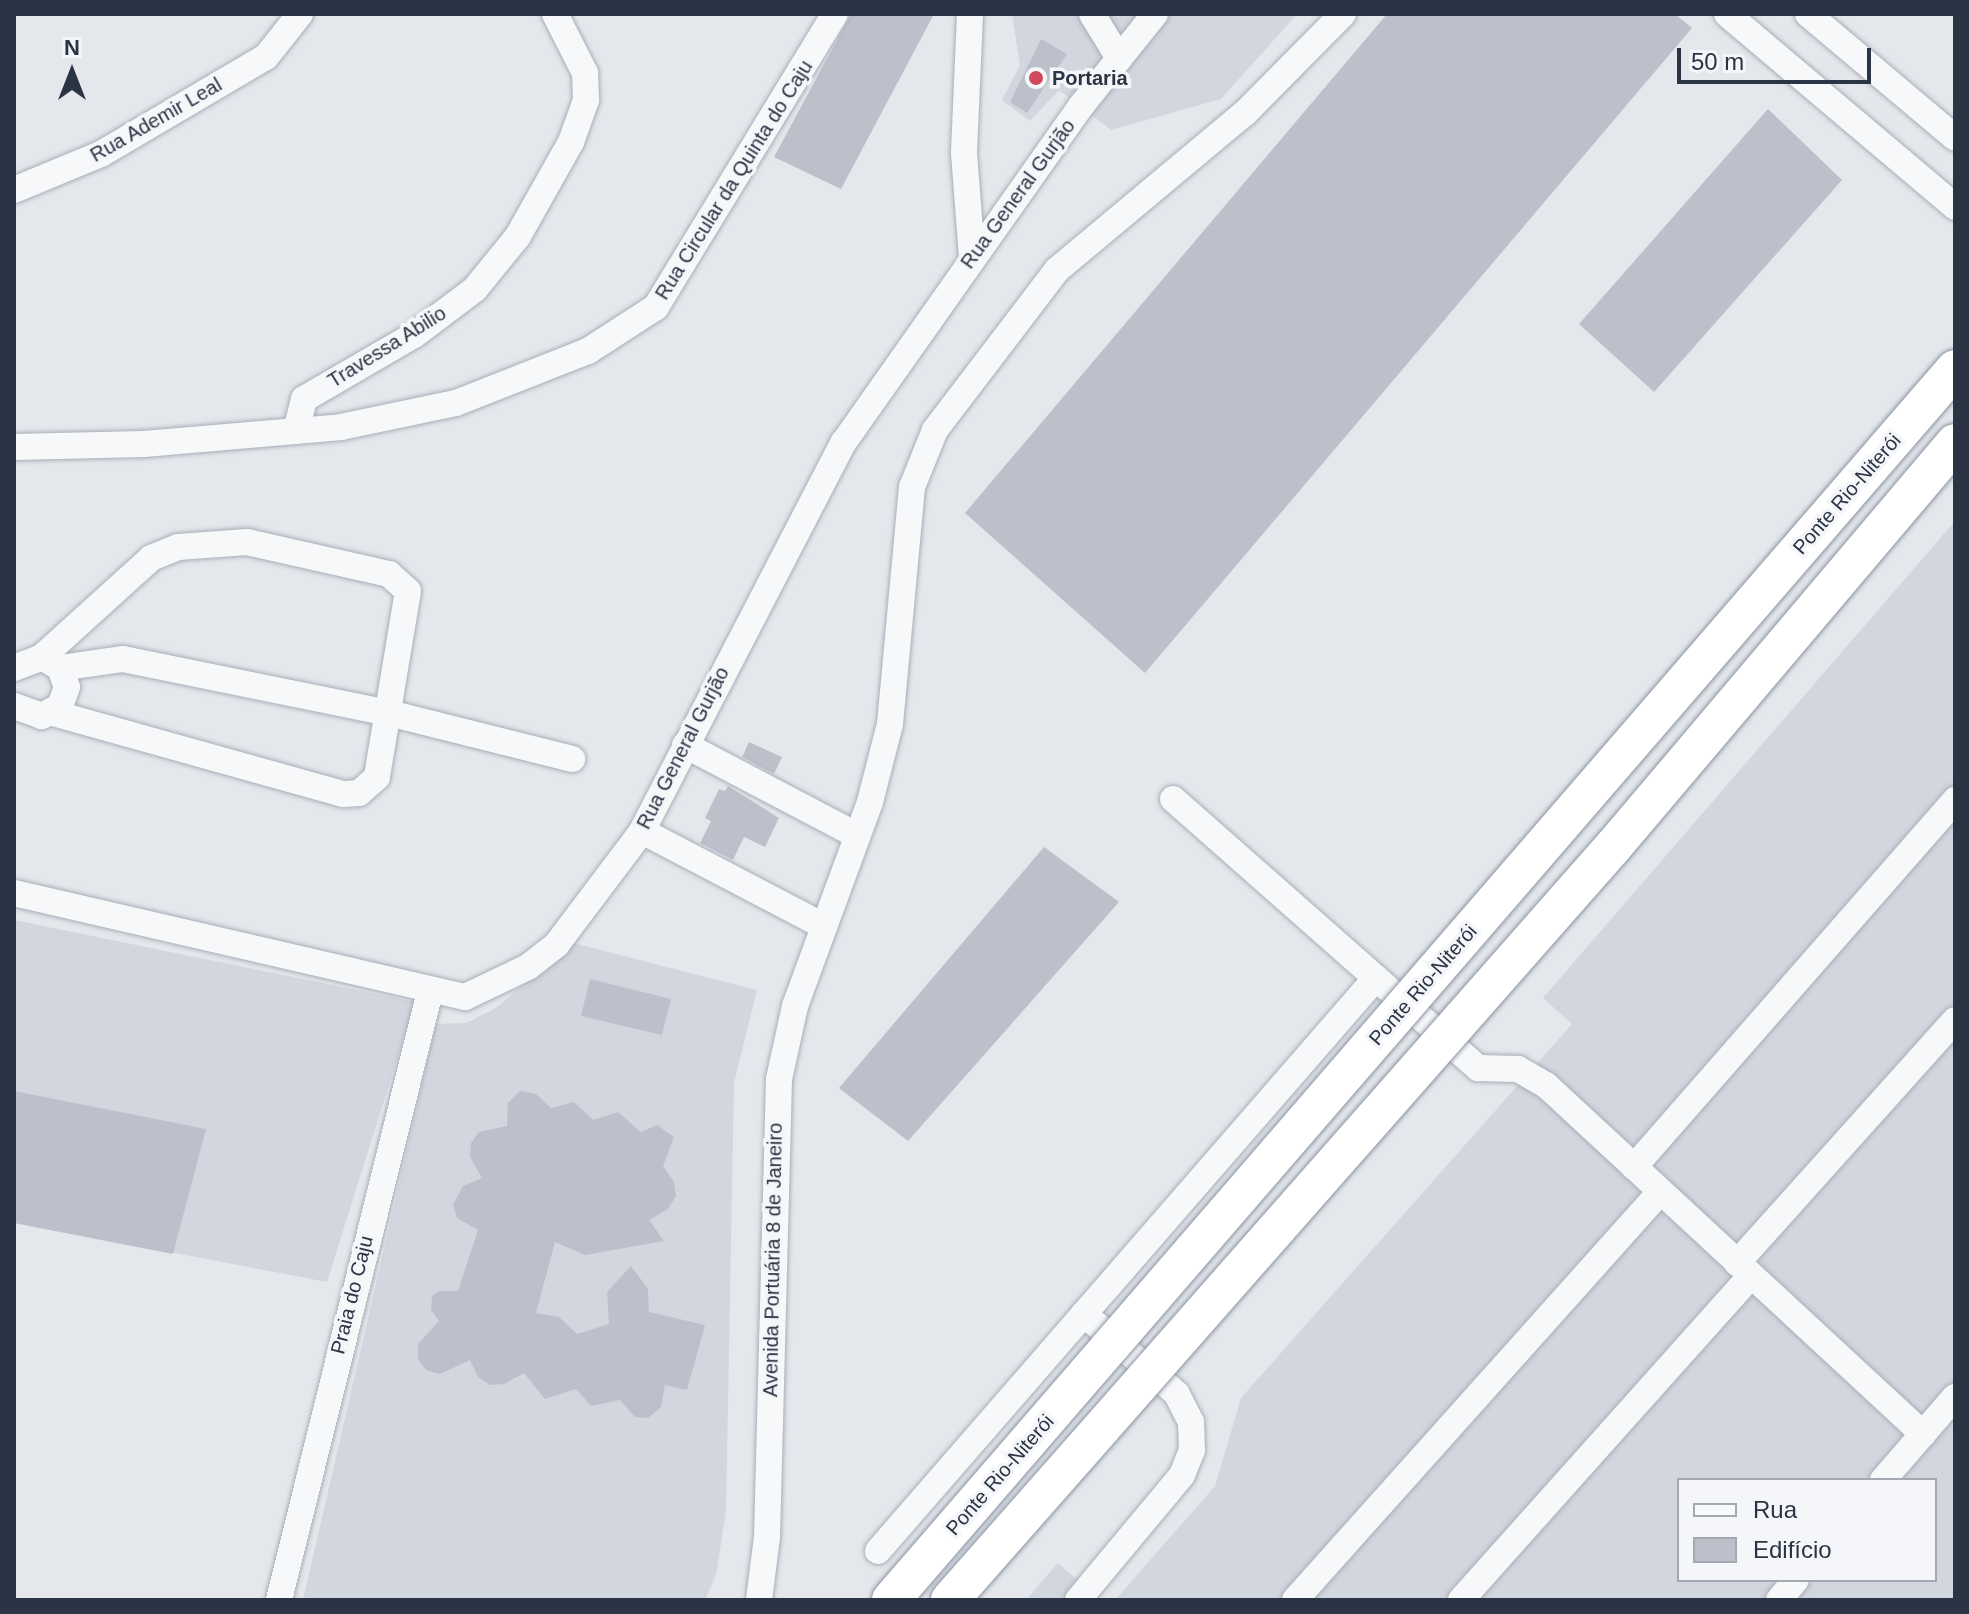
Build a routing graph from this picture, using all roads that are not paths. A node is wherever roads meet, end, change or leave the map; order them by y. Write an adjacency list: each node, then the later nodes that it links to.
1 (555, 14): 16 (street, Travessa Abilio)
2 (835, 14): 16 (street, Rua Circular da Quinta do Caju)
3 (970, 14): 14 (street)
4 (1092, 14): 10 (street)
5 (1155, 14): 10 (street, Rua General Gurjão)
6 (1343, 14): 29 (street, Avenida Portuária 8 de Janeiro)
7 (1727, 14): 13 (street)
8 (1808, 14): 11 (street)
9 (293, 23): 12 (street, Rua Ademir Leal)
10 (1119, 58): 14 (street, Rua General Gurjão)
11 (1955, 138)
12 (14, 190)
13 (1955, 207)
14 (972, 258): 24 (street, Rua General Gurjão)
15 (1955, 369): 46 (highway, Ponte Rio-Niterói, bridge)
16 (296, 431): 18 (street, Rua Circular da Quinta do Caju)
17 (1955, 443): 47 (highway, bridge)
18 (14, 447)
19 (51, 663): 20 (street); 22 (street); 23 (street); 23 (street)
20 (14, 668)
21 (14, 706): 22 (street)
22 (52, 713): 23 (street)
23 (389, 713): 25 (street)
24 (685, 745): 28 (street, Rua General Gurjão); 29 (street)
25 (572, 759)
26 (1173, 799): 32 (street)
27 (1955, 800): 35 (street)
28 (642, 831): 31 (street); 33 (street, Rua General Gurjão)
29 (858, 836): 31 (street, Avenida Portuária 8 de Janeiro)
30 (14, 893): 33 (street, Rua General Gurjão)
31 (824, 926): 45 (street, Avenida Portuária 8 de Janeiro)
32 (1376, 978): 35 (street); 38 (street)
33 (430, 991): 44 (street, Praia do Caju)
34 (1955, 1020): 37 (street)
35 (1634, 1167): 36 (street)
36 (1660, 1192): 37 (street); 49 (street)
37 (1744, 1269): 40 (street); 50 (street)
38 (1084, 1314): 42 (street); 48 (street)
39 (1955, 1397): 40 (street)
40 (1923, 1434): 41 (street)
41 (1885, 1478)
42 (878, 1551)
43 (1794, 1582): 51 (street)
44 (279, 1600)
45 (759, 1600)
46 (891, 1600)
47 (950, 1600)
48 (1078, 1600)
49 (1295, 1600)
50 (1461, 1600)
51 (1779, 1600)

